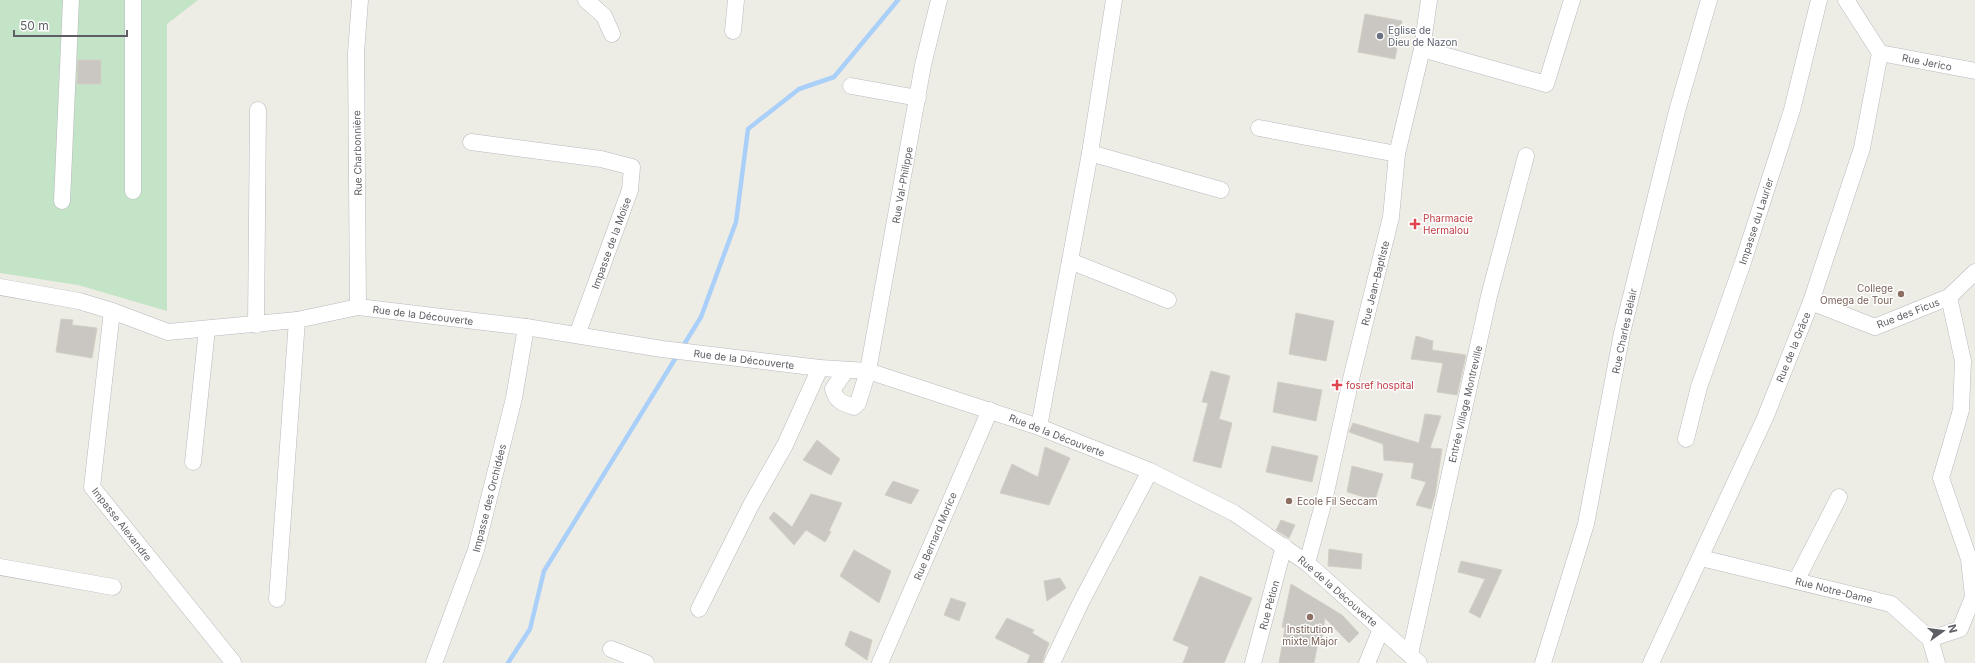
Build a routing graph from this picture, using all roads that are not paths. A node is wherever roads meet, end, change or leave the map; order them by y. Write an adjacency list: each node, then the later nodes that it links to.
1 (71, 0): 28 (street)
2 (133, 0): 27 (street)
3 (360, 0): 35 (street, Rue Charbonnière)
4 (586, 0): 14 (street)
5 (736, 0): 13 (street)
6 (939, 0): 19 (street, Rue Val-Philippe)
7 (1114, 0): 23 (street)
8 (1429, 0): 15 (street, Rue Jean-Baptiste)
9 (1572, 0): 15 (street)
10 (1709, 0): 70 (street, Rue Charles Bélair)
11 (1819, 0): 47 (street, Impasse du Laurier)
12 (1846, 0): 16 (street)
13 (733, 31)
14 (612, 34)
15 (1422, 49): 24 (street, Rue Jean-Baptiste)
16 (1880, 53): 17 (street, Rue Jerico); 34 (street, Rue de la Grâce)
17 (1975, 71)
18 (851, 86): 19 (street)
19 (918, 98): 44 (street, Rue Val-Philippe)
20 (258, 110): 38 (street)
21 (1259, 128): 24 (street)
22 (471, 142): 41 (street, Impasse de la Moïse)
23 (1090, 153): 26 (street); 29 (street)
24 (1397, 154): 53 (street, Rue Jean-Baptiste)
25 (1526, 156): 62 (street, Entrée Village Montreville)
26 (1221, 190)
27 (133, 191)
28 (62, 201)
29 (1070, 261): 33 (street); 46 (street)
30 (1975, 272): 32 (street, Rue des Ficus)
31 (0, 287): 36 (street, Rue de la Découverte)
32 (1949, 297): 34 (street, Rue des Ficus); 60 (street)
33 (1168, 300)
34 (1811, 302): 52 (street, Rue de la Grâce)
35 (358, 307): 37 (street, Rue de la Découverte); 39 (street, Rue de la Découverte)
36 (112, 311): 40 (street, Rue de la Découverte); 63 (street, Impasse Alexandre)
37 (297, 320): 38 (street, Rue de la Découverte); 57 (street)
38 (256, 325): 40 (street, Rue de la Découverte)
39 (526, 328): 41 (street, Rue de la Découverte); 64 (street, Impasse des Orchidées)
40 (207, 329): 48 (street)
41 (577, 335): 42 (street, Rue de la Découverte)
42 (820, 368): 43 (street, Rue de la Découverte); 58 (street)
43 (846, 370): 44 (street, Rue de la Découverte); 44 (street, Rue Val-Philippe)
44 (868, 372): 45 (street, Rue de la Découverte)
45 (990, 410): 46 (street, Rue de la Découverte); 66 (street, Rue Bernard Morice)
46 (1039, 427): 49 (street, Rue de la Découverte)
47 (1686, 439)
48 (193, 462)
49 (1150, 471): 51 (street, Rue de la Découverte); 67 (street)
50 (1839, 497): 55 (street)
51 (1284, 546): 53 (street, Rue de la Découverte); 68 (street, Rue Pétion)
52 (1701, 558): 55 (street, Rue Notre-Dame); 71 (street, Rue de la Grâce)
53 (1307, 563): 59 (street, Rue de la Découverte)
54 (0, 567): 56 (street)
55 (1796, 581): 60 (street, Rue Notre-Dame)
56 (113, 587)
57 (277, 599)
58 (699, 609)
59 (1381, 629): 62 (street, Rue de la Découverte); 69 (street)
60 (1930, 639): 72 (street, Rue Notre-Dame)
61 (611, 649): 65 (street)
62 (1414, 658)
63 (233, 662)
64 (434, 663)
65 (646, 663)
66 (880, 663)
67 (1052, 663)
68 (1253, 663)
69 (1367, 663)
70 (1543, 663)
71 (1651, 663)
72 (1938, 663)

